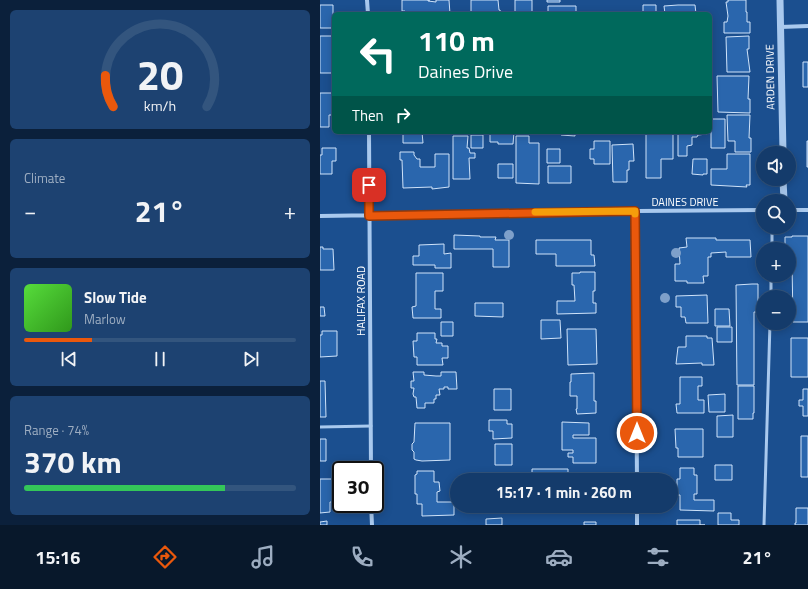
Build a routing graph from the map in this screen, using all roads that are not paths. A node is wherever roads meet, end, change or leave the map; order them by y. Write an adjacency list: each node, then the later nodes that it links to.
1 (367, 0): 3 (street)
2 (780, 0): 5 (street, ARDEN DRIVE)
3 (368, 12)
4 (808, 26): 5 (street)
5 (780, 27): 7 (street, ARDEN DRIVE)
6 (369, 134): 13 (street, HALIFAX ROAD)
7 (783, 146)
8 (756, 210): 11 (street, DAINES DRIVE)
9 (796, 210): 10 (street)
10 (808, 210)
11 (635, 211): 13 (street, DAINES DRIVE); 18 (street)
12 (320, 216): 13 (street, DAINES DRIVE)
13 (369, 216): 15 (street, HALIFAX ROAD)
14 (770, 330): 23 (lane)
15 (371, 426): 16 (lane); 17 (street, HALIFAX ROAD)
16 (320, 427)
17 (371, 461)
18 (637, 473)
19 (372, 513): 21 (street)
20 (637, 513): 22 (street)
21 (372, 525)
22 (638, 525)
23 (764, 525)

